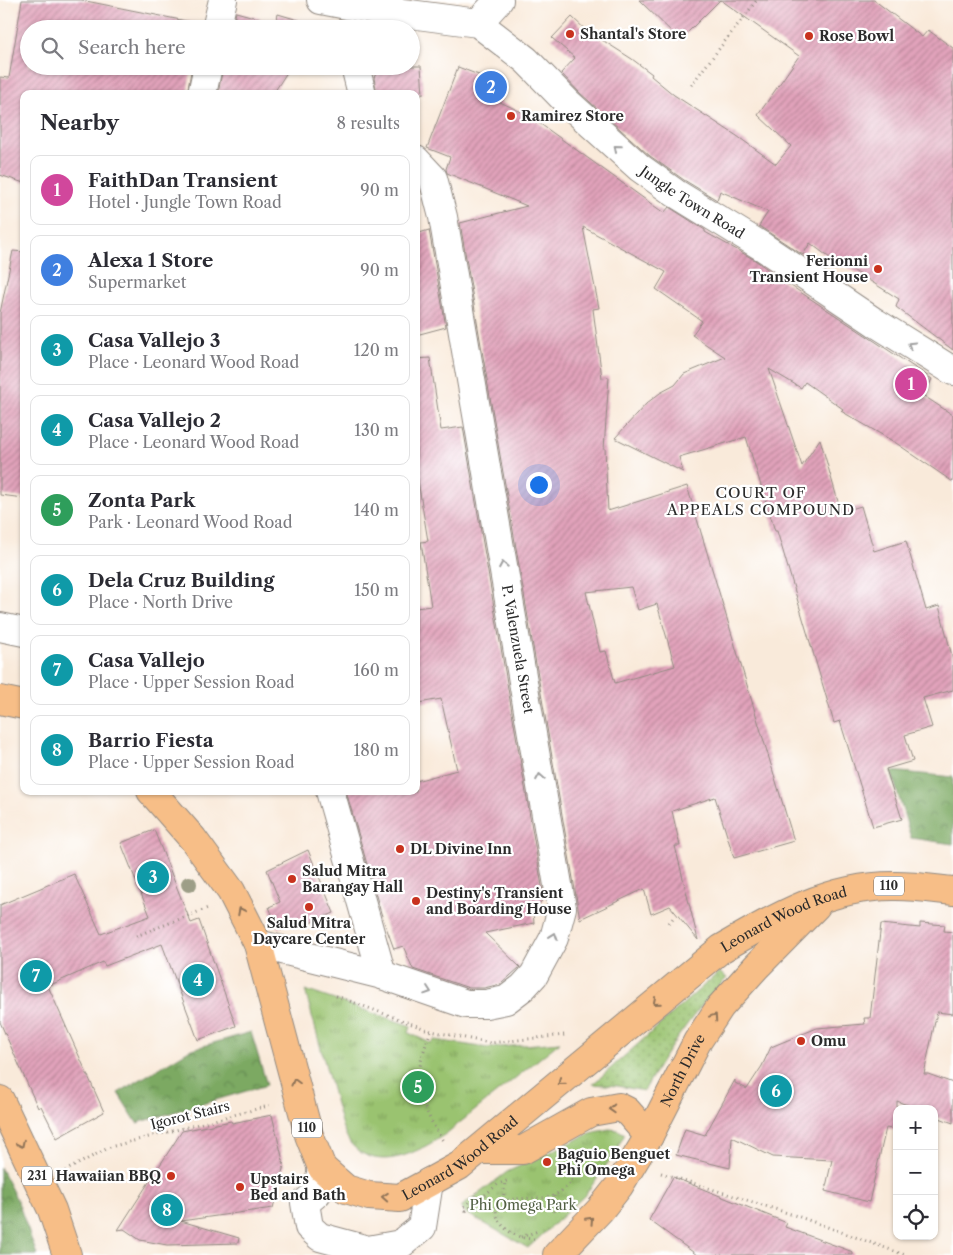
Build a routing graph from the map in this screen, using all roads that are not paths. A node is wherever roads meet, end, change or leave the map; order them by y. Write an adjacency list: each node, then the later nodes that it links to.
1 (223, 0): 5 (street)
2 (321, 0): 4 (street)
3 (498, 0): 8 (street)
4 (356, 18): 6 (street)
5 (218, 20)
6 (405, 20)
7 (420, 21): 8 (street)
8 (478, 23): 14 (street, Jungle Town Road, one-way to 8)
9 (206, 75): 11 (street)
10 (357, 75): 12 (street)
11 (203, 90)
12 (361, 90)
13 (420, 164): 26 (street, P. Valenzuela Street, one-way to 13)
14 (953, 371)
15 (0, 627): 16 (street)
16 (20, 631)
17 (0, 700): 18 (main road)
18 (20, 704)
19 (154, 795): 23 (main road, Leonard Wood Road / 110, one-way to 19)
20 (331, 795): 26 (street)
21 (953, 891): 22 (main road, Leonard Wood Road / 110)
22 (825, 896): 24 (main road, Leonard Wood Road / 110); 25 (main road, North Drive)
23 (258, 944): 26 (street, P. Valenzuela Street); 30 (main road, Leonard Wood Road / 110, one-way to 23)
24 (721, 949): 25 (main road); 29 (main road, Leonard Wood Road / 110, one-way to 29)
25 (756, 967): 28 (main road, North Drive, one-way to 25)
26 (382, 975)
27 (0, 1100): 33 (main road, 231, one-way to 33)
28 (649, 1136): 29 (main road, one-way to 29); 32 (main road, North Drive, one-way to 28)
29 (480, 1150): 31 (main road, Leonard Wood Road / 110)
30 (322, 1168): 31 (main road, Leonard Wood Road / 110, one-way to 30); 31 (street)
31 (428, 1182)
32 (549, 1247)
33 (67, 1255)

